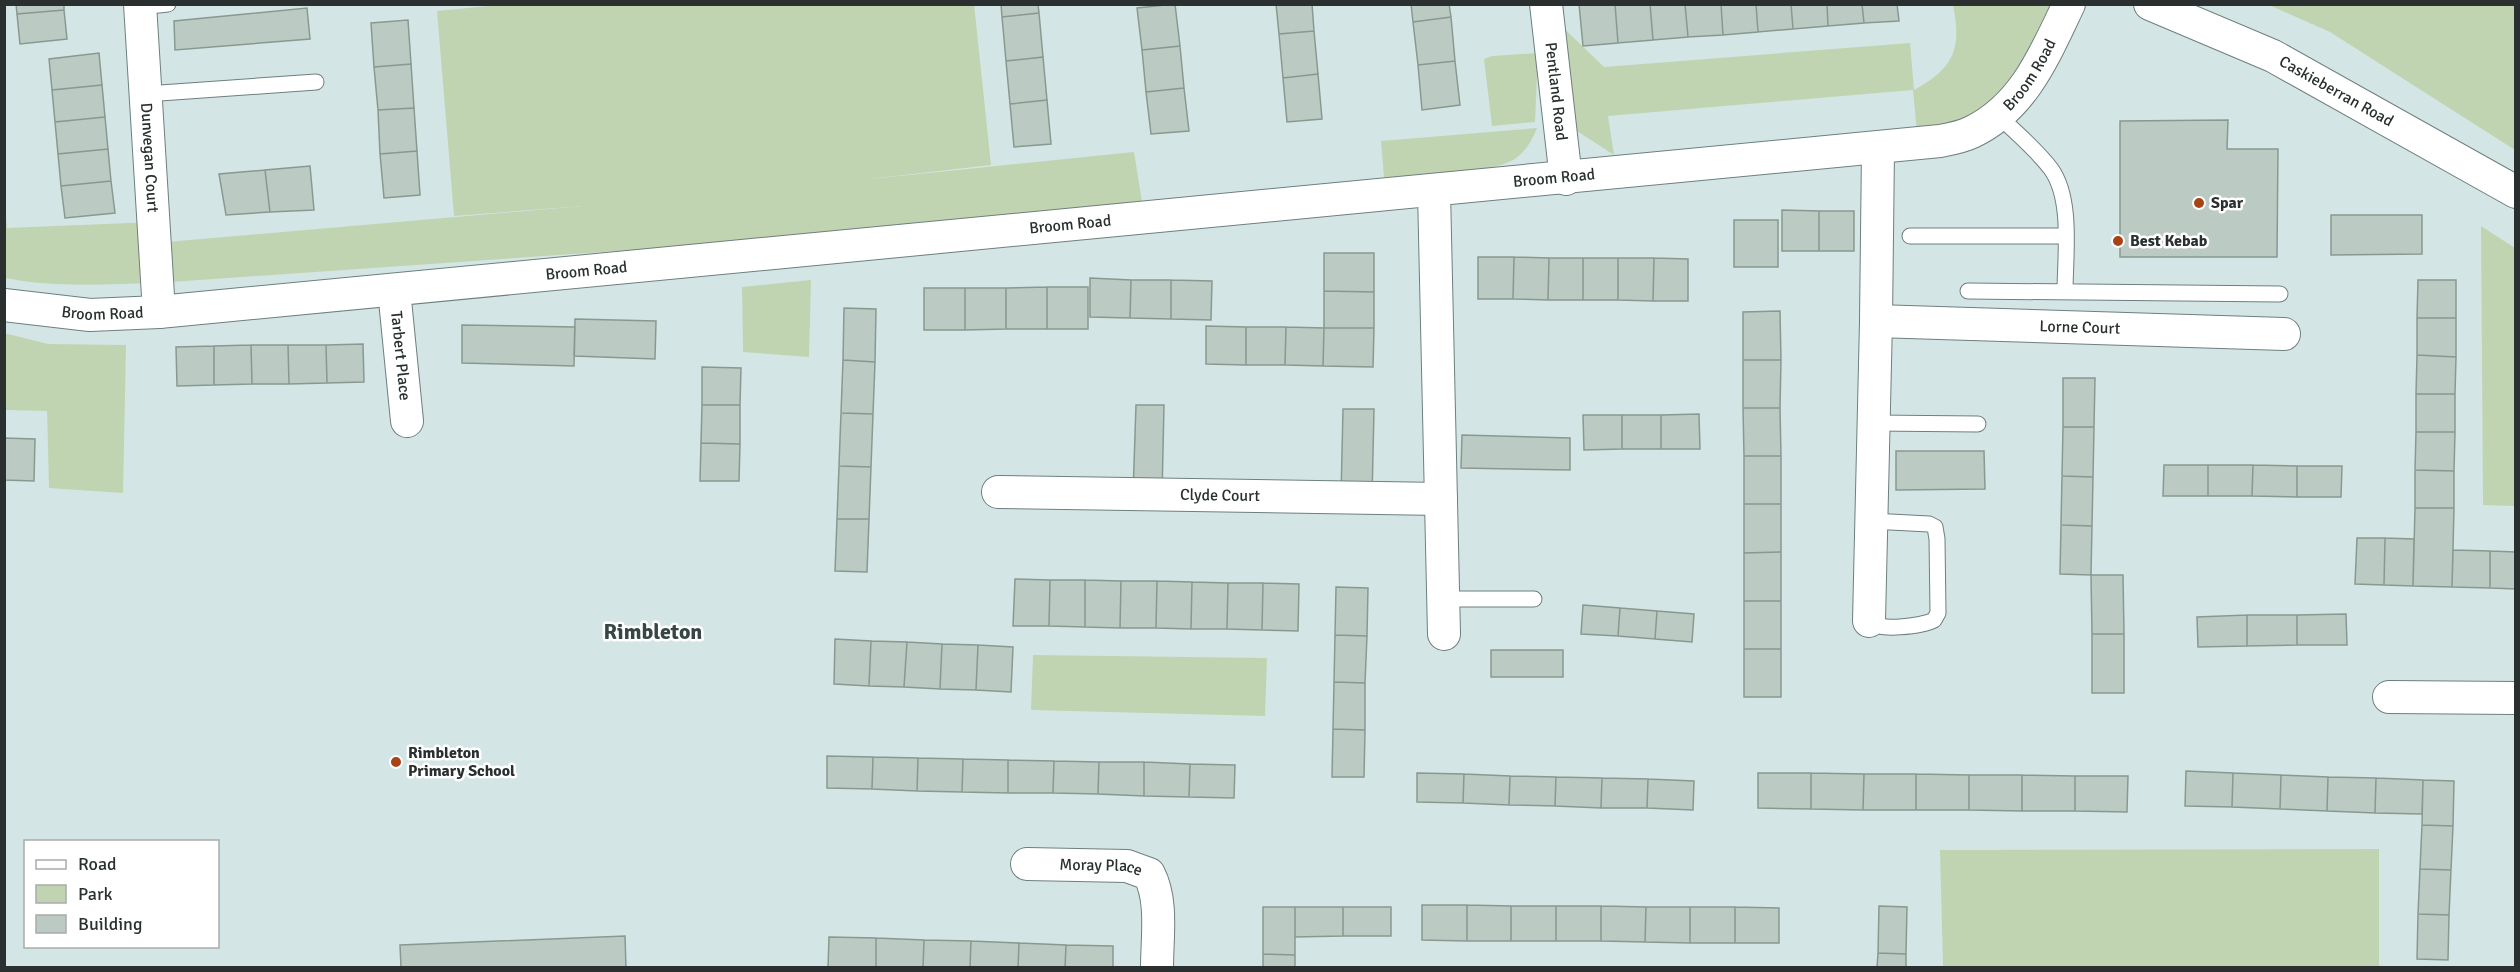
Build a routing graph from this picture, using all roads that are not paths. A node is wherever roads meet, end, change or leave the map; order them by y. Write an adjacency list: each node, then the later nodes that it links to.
1 (1546, 4): 9 (street, Pentland Road)
2 (2069, 4): 7 (street, Broom Road)
3 (2150, 4): 11 (street, Caskieberran Road)
4 (150, 5): 6 (street, Dunvegan Court)
5 (316, 82): 6 (lane)
6 (146, 94): 19 (street, Dunvegan Court)
7 (1999, 116): 8 (street, Broom Road); 13 (lane)
8 (1878, 149): 9 (street, Broom Road); 20 (street)
9 (1566, 179): 10 (street, Broom Road)
10 (1434, 191): 14 (street, Broom Road); 26 (street)
11 (2516, 192)
12 (1910, 236): 13 (lane)
13 (2065, 236): 16 (lane)
14 (394, 290): 19 (street, Broom Road); 22 (street, Tarbert Place)
15 (1968, 291): 16 (lane)
16 (2065, 292): 17 (lane)
17 (2280, 294)
18 (4, 305): 19 (street, Broom Road)
19 (159, 312)
20 (1876, 321): 21 (street, Lorne Court); 23 (street)
21 (2284, 334)
22 (407, 421)
23 (1874, 423): 24 (lane); 27 (street)
24 (1978, 424)
25 (998, 492): 26 (street, Clyde Court)
26 (1441, 499): 28 (street)
27 (1871, 521): 30 (street); 30 (lane)
28 (1443, 598): 29 (lane); 31 (street)
29 (1534, 599)
30 (1869, 621)
31 (1444, 634)
32 (2389, 698): 33 (street)
33 (2516, 698)
34 (1027, 864): 35 (street, Moray Place)
35 (1157, 968)

